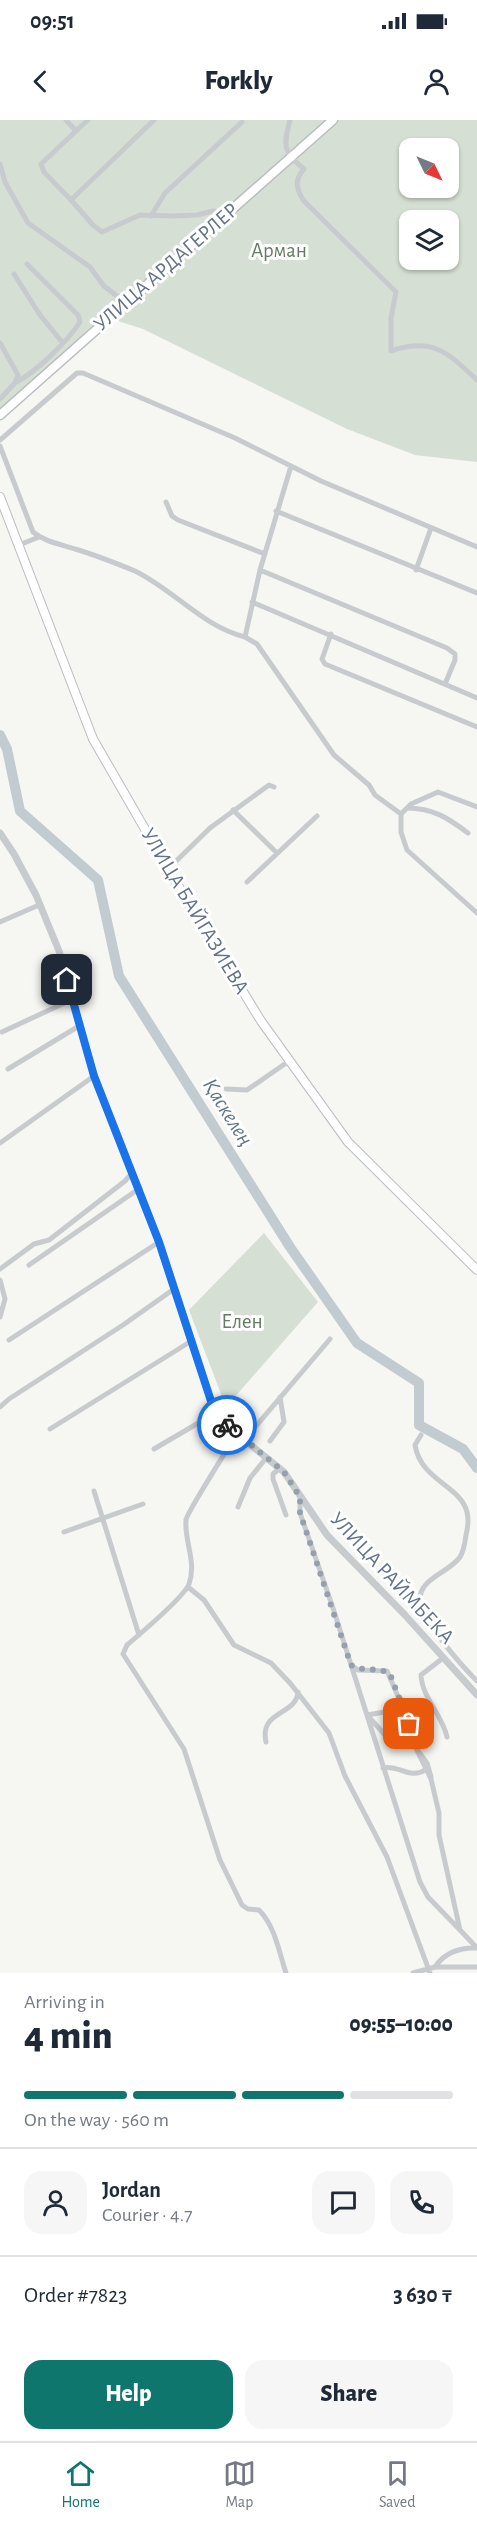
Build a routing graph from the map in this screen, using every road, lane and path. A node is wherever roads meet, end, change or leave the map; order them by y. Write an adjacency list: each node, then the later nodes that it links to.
1 (66, 120): 7 (street)
2 (88, 120): 7 (street)
3 (154, 120): 10 (street)
4 (290, 120): 8 (street)
5 (333, 120): 8 (main road, УЛИЦА АРДАГЕРЛЕР)
6 (242, 122): 12 (street)
7 (76, 131): 10 (street)
8 (290, 158): 11 (main road, УЛИЦА АРДАГЕРЛЕР); 18 (street)
9 (0, 164): 15 (street)
10 (71, 200): 12 (street)
11 (228, 213): 12 (street); 15 (main road, УЛИЦА АРДАГЕРЛЕР)
12 (151, 216)
13 (27, 264): 16 (street)
14 (14, 274): 16 (street)
15 (126, 303): 21 (main road, УЛИЦА АРДАГЕРЛЕР)
16 (62, 342): 19 (street)
17 (0, 343): 19 (street)
18 (477, 380)
19 (15, 383): 20 (street)
20 (0, 399)
21 (0, 415)
22 (0, 440): 24 (street)
23 (0, 446): 29 (street)
24 (291, 466): 27 (street); 28 (street)
25 (0, 497): 30 (main road, УЛИЦА БАЙГАЗИЕВА)
26 (166, 502): 32 (street)
27 (276, 511): 32 (street); 34 (street)
28 (431, 528): 31 (street); 34 (street)
29 (39, 537): 30 (street); 38 (street)
30 (19, 545): 51 (main road, УЛИЦА БАЙГАЗИЕВА)
31 (477, 547)
32 (265, 554): 33 (street)
33 (260, 570): 36 (street); 39 (street)
34 (416, 570): 35 (street)
35 (477, 593)
36 (252, 602): 37 (street); 38 (street)
37 (331, 634): 39 (street); 41 (street)
38 (245, 637): 46 (street)
39 (445, 684): 40 (street)
40 (477, 698)
41 (477, 727)
42 (274, 787): 45 (street)
43 (477, 807): 44 (street)
44 (406, 808): 46 (street); 49 (street)
45 (233, 810): 50 (street); 51 (street)
46 (401, 814): 54 (street)
47 (317, 816): 50 (street)
48 (0, 833): 53 (street, УЛИЦА РАЙМБЕКА)
49 (468, 833)
50 (278, 854): 52 (street)
51 (168, 868): 59 (main road, УЛИЦА БАЙГАЗИЕВА)
52 (247, 882)
53 (39, 905): 55 (street); 56 (street, УЛИЦА РАЙМБЕКА)
54 (477, 913)
55 (0, 922)
56 (73, 999): 57 (street, УЛИЦА РАЙМБЕКА); 58 (street)
57 (80, 1026): 60 (street); 61 (street, УЛИЦА РАЙМБЕКА)
58 (2, 1032)
59 (289, 1061): 62 (street); 71 (main road, УЛИЦА БАЙГАЗИЕВА)
60 (8, 1069)
61 (94, 1076): 63 (street); 64 (street, УЛИЦА РАЙМБЕКА)
62 (226, 1089)
63 (0, 1143)
64 (133, 1172): 65 (street, УЛИЦА РАЙМБЕКА); 66 (street)
65 (140, 1188): 67 (street, УЛИЦА РАЙМБЕКА); 68 (street)
66 (62, 1230): 68 (street); 70 (street)
67 (159, 1242): 73 (street, УЛИЦА РАЙМБЕКА); 76 (street)
68 (57, 1246): 69 (street)
69 (29, 1265)
70 (0, 1269)
71 (477, 1270)
72 (0, 1280): 74 (street)
73 (174, 1289): 77 (street, УЛИЦА РАЙМБЕКА); 79 (street)
74 (0, 1317)
75 (330, 1339): 78 (street)
76 (9, 1340)
77 (193, 1340): 80 (street, УЛИЦА РАЙМБЕКА); 81 (street)
78 (280, 1396): 84 (street); 85 (street)
79 (0, 1407)
80 (218, 1412): 82 (street, УЛИЦА РАЙМБЕКА); 86 (street)
81 (50, 1429)
82 (238, 1434): 84 (street, УЛИЦА РАЙМБЕКА); 96 (street)
83 (421, 1435): 100 (street)
84 (245, 1439): 87 (street, УЛИЦА РАЙМБЕКА)
85 (270, 1441)
86 (154, 1449)
87 (267, 1457): 88 (street, УЛИЦА РАЙМБЕКА); 92 (street)
88 (280, 1468): 90 (street, УЛИЦА РАЙМБЕКА); 93 (street)
89 (94, 1491): 94 (street)
90 (300, 1497): 98 (street, УЛИЦА РАЙМБЕКА); 99 (street)
91 (143, 1504): 94 (street)
92 (238, 1507)
93 (286, 1515)
94 (104, 1519): 95 (street); 97 (street)
95 (64, 1532)
96 (188, 1587): 97 (street); 101 (street)
97 (139, 1635): 118 (street)
98 (443, 1658): 102 (street, УЛИЦА РАЙМБЕКА); 108 (street)
99 (351, 1665): 103 (street); 105 (street)
100 (477, 1681)
101 (297, 1690): 109 (street); 117 (street)
102 (477, 1695)
103 (398, 1696): 104 (street); 110 (street)
104 (414, 1712)
105 (367, 1715): 106 (street); 107 (street); 111 (street)
106 (394, 1715)
107 (385, 1735)
108 (447, 1737)
109 (266, 1742)
110 (415, 1747): 112 (street); 113 (street)
111 (383, 1768): 112 (street); 114 (street)
112 (425, 1770): 113 (street)
113 (431, 1779): 114 (street)
114 (460, 1930): 115 (street)
115 (477, 1948): 117 (street)
116 (477, 1967): 117 (street)
117 (431, 1970): 119 (street)
118 (286, 1973)
119 (413, 1973)

